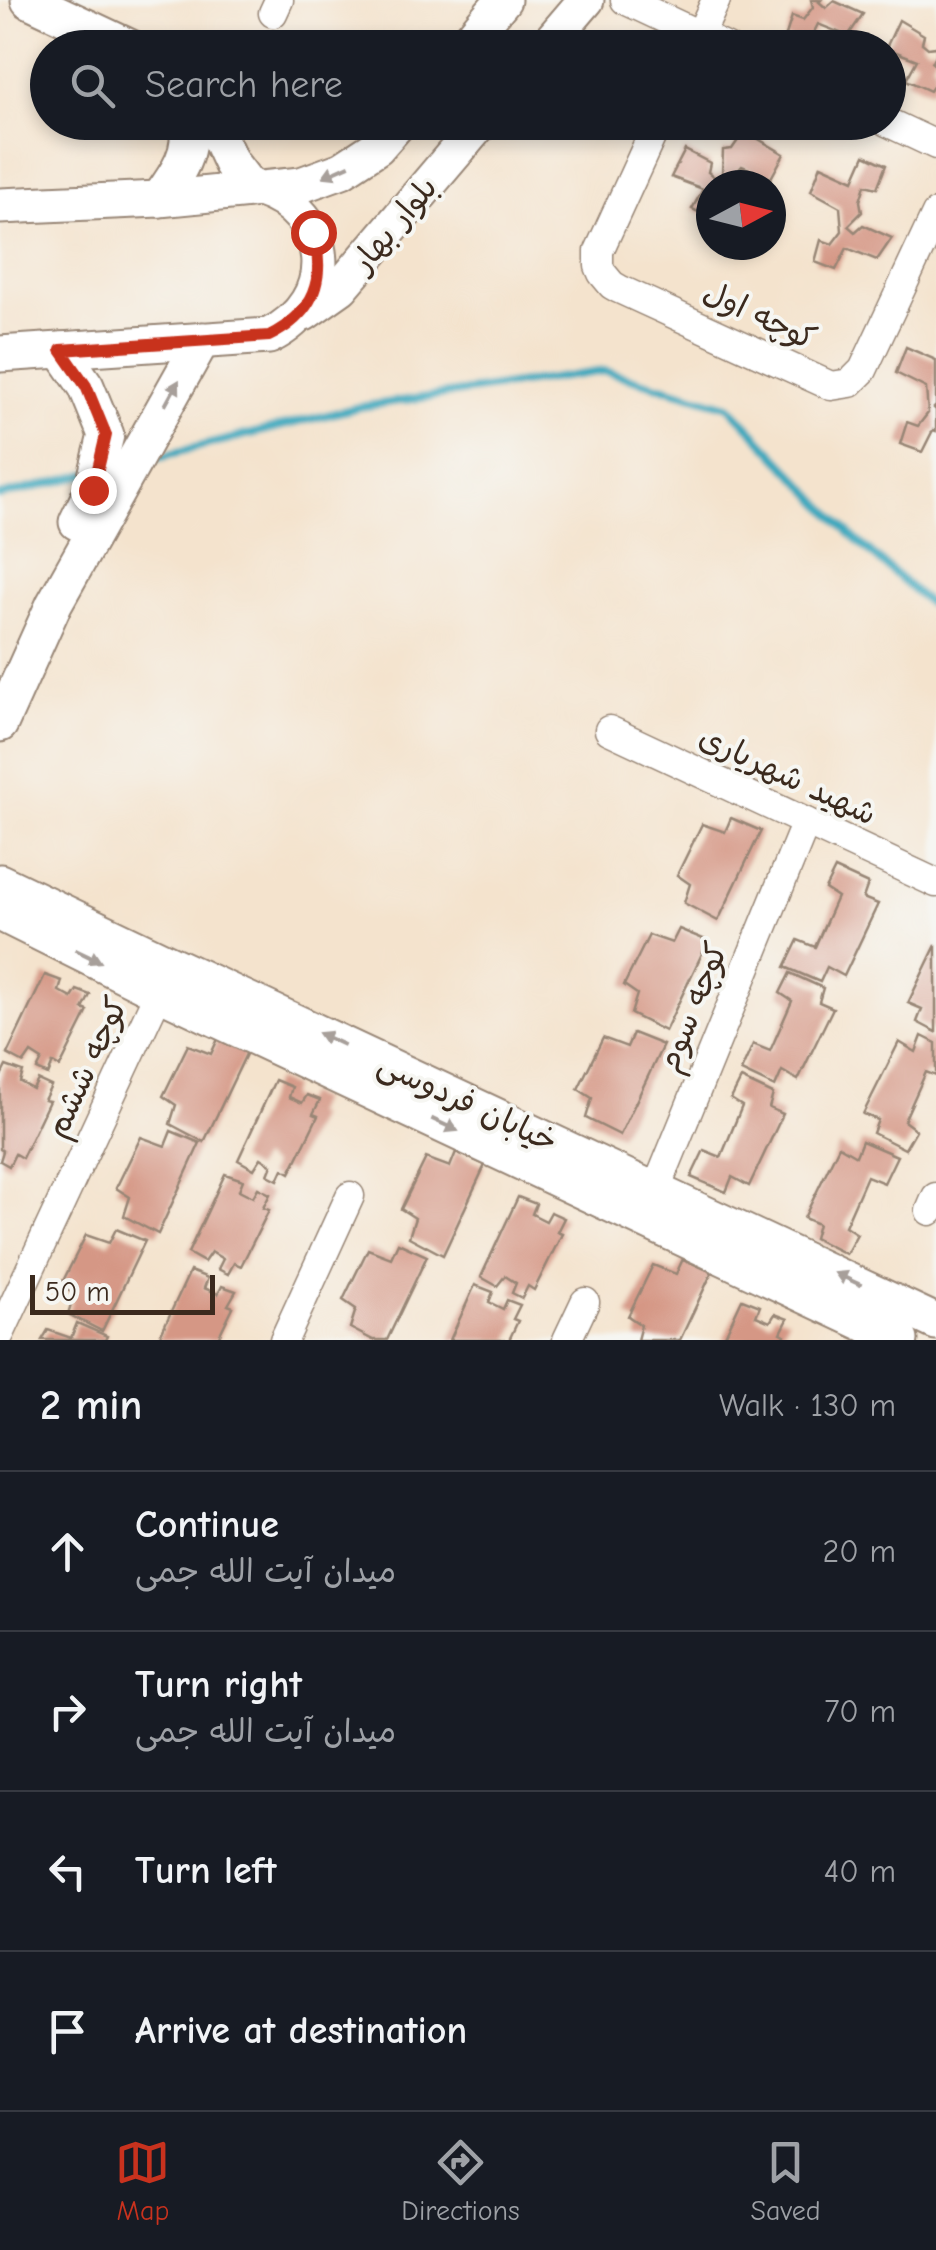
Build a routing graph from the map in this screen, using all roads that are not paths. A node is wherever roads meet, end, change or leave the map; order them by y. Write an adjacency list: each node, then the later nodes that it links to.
1 (29, 0): 6 (street)
2 (503, 0): 7 (street)
3 (586, 0): 8 (street)
4 (625, 0): 9 (street)
5 (716, 0): 10 (street)
6 (93, 30)
7 (477, 30)
8 (560, 30)
9 (678, 30)
10 (702, 30)
11 (906, 131): 17 (street)
12 (187, 140): 19 (street)
13 (220, 140): 18 (street)
14 (384, 140): 18 (street, بلوار بهار, one-way to 18)
15 (466, 140): 22 (street, بلوار بهار)
16 (650, 140): 21 (street, کوچه اول)
17 (936, 145)
18 (255, 189): 19 (street, بلوار بهار); 22 (street)
19 (159, 199): 20 (street, بلوار بهار)
20 (0, 206)
21 (936, 214)
22 (298, 316): 23 (street, بلوار بهار)
23 (202, 340): 24 (street, بلوار بهار); 26 (street, one-way to 23)
24 (61, 350): 25 (street, بلوار بهار); 26 (street)
25 (0, 354)
26 (106, 475): 27 (street); 28 (street)
27 (0, 681)
28 (0, 724)
29 (610, 730): 30 (street, شهید شهریاری)
30 (806, 822): 32 (street, شهید شهریاری); 36 (street, کوچه سوم)
31 (0, 882): 36 (street, خیابان فردوسی, one-way to 31)
32 (936, 883)
33 (0, 914): 34 (street, خیابان فردوسی, one-way to 34)
34 (160, 992): 36 (street, خیابان فردوسی, one-way to 36); 39 (street, کوچه ششم)
35 (350, 1196): 40 (street)
36 (649, 1204): 38 (street, خیابان فردوسی, one-way to 36); 42 (street, خیابان فردوسی)
37 (584, 1302): 41 (street)
38 (936, 1322)
39 (0, 1334)
40 (284, 1340)
41 (567, 1340)
42 (900, 1340)

